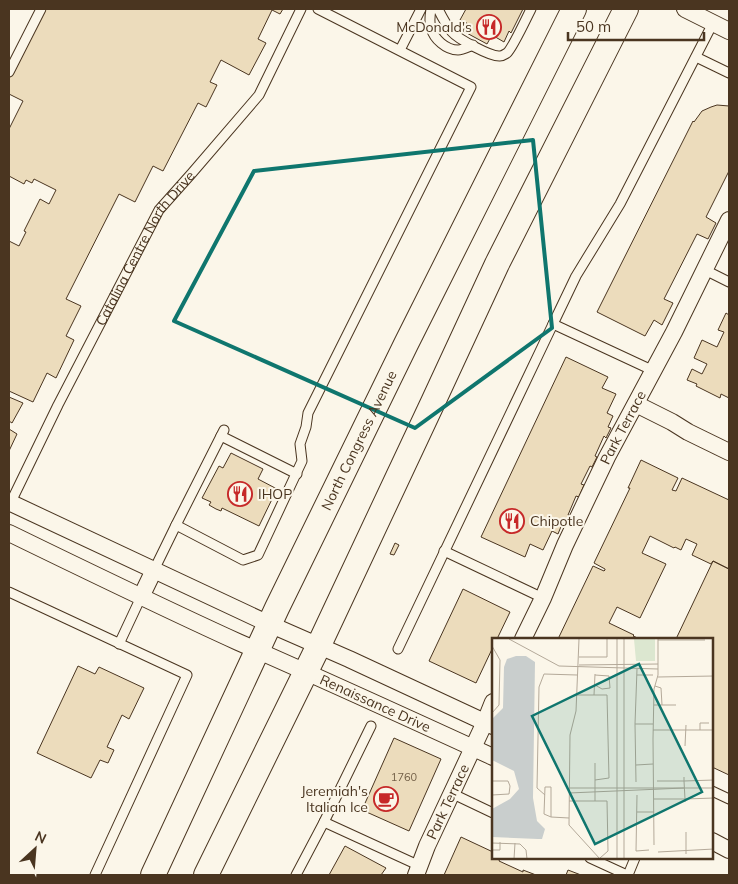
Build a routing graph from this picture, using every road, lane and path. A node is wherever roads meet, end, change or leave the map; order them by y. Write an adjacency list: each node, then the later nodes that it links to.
1 (41, 9): 16 (lane)
2 (301, 9): 26 (lane, Catalina Centre North Drive)
3 (318, 9): 14 (lane)
4 (421, 9): 14 (lane)
5 (432, 9): 13 (lane)
6 (438, 9): 13 (lane)
7 (531, 9): 13 (lane)
8 (574, 9): 34 (main road, North Congress Avenue)
9 (626, 9): 37 (main road)
10 (684, 9): 11 (street)
11 (713, 23): 12 (street); 15 (lane)
12 (729, 31)
13 (473, 46)
14 (400, 50): 25 (lane)
15 (696, 57): 17 (lane); 21 (lane)
16 (9, 72)
17 (729, 73)
18 (729, 220): 19 (street, Park Terrace)
19 (705, 270): 20 (lane); 22 (street, Park Terrace)
20 (729, 282)
21 (553, 324): 22 (lane); 29 (lane)
22 (654, 370): 23 (street, Park Terrace)
23 (636, 404): 24 (street); 33 (street, Park Terrace)
24 (729, 452)
25 (297, 474): 27 (lane); 27 (lane)
26 (10, 505): 30 (street, Catalina Centre North Drive)
27 (176, 525): 30 (lane)
28 (9, 533): 32 (street)
29 (444, 551): 33 (lane); 38 (lane)
30 (154, 570): 32 (street); 34 (street, Catalina Centre North Drive)
31 (9, 592): 36 (lane)
32 (141, 597): 36 (lane); 39 (street)
33 (542, 598): 35 (street, Park Terrace)
34 (269, 624): 37 (street, Renaissance Drive); 39 (main road, North Congress Avenue)
35 (523, 638)
36 (119, 644): 56 (lane)
37 (319, 645): 40 (main road); 42 (street, Renaissance Drive)
38 (398, 649)
39 (258, 650): 40 (street, Renaissance Drive); 57 (main road, North Congress Avenue)
40 (307, 672): 44 (street, Renaissance Drive); 58 (main road)
41 (492, 708): 42 (street, Park Terrace)
42 (489, 724): 44 (street, Park Terrace)
43 (371, 726): 50 (lane)
44 (473, 748): 45 (street, Renaissance Drive); 47 (street, Park Terrace)
45 (492, 757)
46 (713, 790): 48 (lane)
47 (451, 793): 49 (lane); 55 (street, Park Terrace)
48 (729, 798)
49 (490, 811)
50 (324, 822): 55 (lane); 59 (lane)
51 (713, 842): 52 (street)
52 (729, 850)
53 (592, 859): 60 (lane)
54 (636, 859): 60 (lane)
55 (418, 871)
56 (96, 875)
57 (153, 875)
58 (206, 875)
59 (296, 875)
60 (628, 875)

